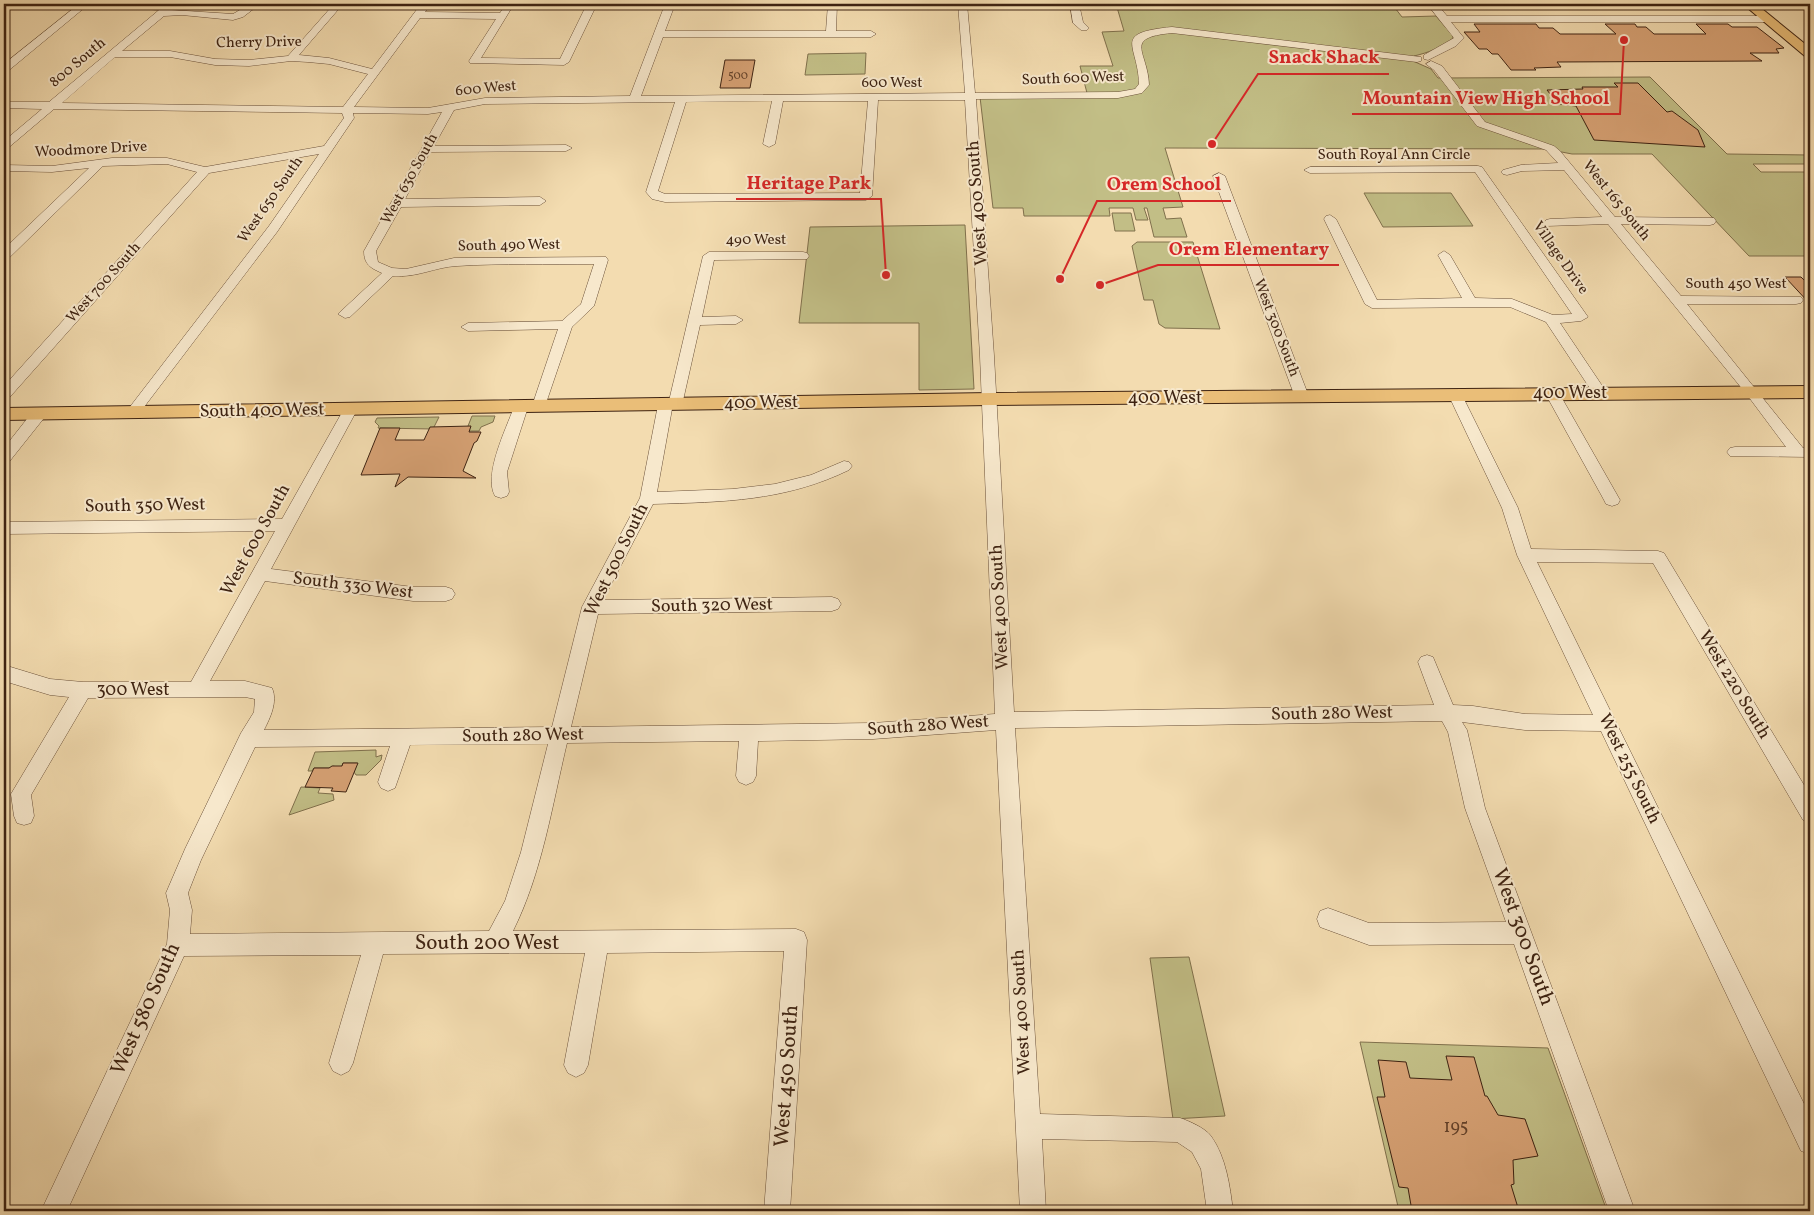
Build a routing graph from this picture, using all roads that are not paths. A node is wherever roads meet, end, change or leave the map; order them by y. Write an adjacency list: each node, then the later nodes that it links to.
1 (84, 4): 28 (street)
2 (117, 4): 14 (street)
3 (256, 4): 14 (street)
4 (339, 4): 25 (street)
5 (426, 4): 15 (street, West 650 South)
6 (510, 4): 16 (street)
7 (592, 4): 16 (street)
8 (833, 4): 22 (street)
9 (962, 4): 30 (street, West 400 South)
10 (1074, 4): 19 (street)
11 (1432, 4): 17 (street)
12 (1749, 4): 18 (main road)
13 (668, 7): 20 (street)
14 (167, 8): 23 (street, 800 South)
15 (417, 15): 16 (street); 29 (street, West 650 South)
16 (503, 16)
17 (1444, 19): 18 (street); 27 (street)
18 (1768, 19): 24 (main road)
19 (1084, 28)
20 (659, 34): 22 (street); 33 (street)
21 (871, 34): 22 (street)
22 (831, 35)
23 (113, 54): 25 (street, Cherry Drive); 36 (street, 800 South)
24 (1810, 54)
25 (291, 58): 29 (street, Cherry Drive)
26 (1417, 59): 27 (street, West 165 South); 30 (street, South 600 West)
27 (1430, 60): 45 (street, West 165 South)
28 (4, 69)
29 (374, 73): 38 (street, West 650 South)
30 (971, 97): 31 (street, 600 West); 79 (street, West 400 South)
31 (873, 98): 32 (street, 600 West); 34 (street)
32 (778, 99): 34 (street, 600 West); 39 (street)
33 (634, 100): 34 (street, 600 West); 37 (street, 600 West)
34 (681, 100)
35 (4, 105): 36 (street, 600 West)
36 (51, 106): 38 (street, 600 West); 40 (street, 800 South)
37 (450, 107): 38 (street, 600 West); 43 (street, West 630 South)
38 (346, 110): 42 (street, West 650 South)
39 (769, 144)
40 (4, 146)
41 (566, 148): 43 (street)
42 (326, 149): 47 (street, Woodmore Drive); 84 (street, West 650 South)
43 (426, 150): 53 (street, West 630 South)
44 (98, 164): 46 (street, Woodmore Drive); 47 (street, Woodmore Drive); 59 (street)
45 (1566, 166): 50 (street); 56 (street, West 165 South)
46 (4, 168)
47 (205, 170): 77 (street, West 700 South)
48 (1310, 170): 49 (street, South Royal Ann Circle)
49 (1478, 170): 67 (street, Village Drive)
50 (1507, 172)
51 (1219, 176): 78 (street, West 300 South)
52 (540, 201): 53 (street)
53 (397, 203): 62 (street, West 630 South)
54 (1330, 219): 65 (street)
55 (1710, 221): 56 (street)
56 (1612, 222): 57 (street); 63 (street, West 165 South)
57 (1550, 223)
58 (1444, 255): 65 (street)
59 (4, 256)
60 (709, 256): 61 (street, 490 West); 69 (street, West 500 South)
61 (803, 256)
62 (390, 272): 66 (street); 70 (street, South 490 West)
63 (1677, 300): 64 (street, South 450 West); 75 (street, West 165 South)
64 (1796, 300)
65 (1471, 302): 67 (street)
66 (345, 314)
67 (1551, 319): 74 (street)
68 (736, 320): 69 (street)
69 (695, 321): 80 (street, West 500 South)
70 (566, 325): 71 (street); 81 (street)
71 (468, 327)
72 (1810, 392): 75 (main road, 400 West)
73 (1552, 393): 74 (main road, 400 West); 76 (main road, 400 West); 93 (street)
74 (1600, 393): 75 (main road, 400 West)
75 (1753, 393): 88 (street, West 165 South)
76 (1454, 394): 78 (main road, 400 West); 96 (street, West 255 South)
77 (4, 395)
78 (1302, 396): 79 (main road, 400 West)
79 (990, 399): 80 (main road, 400 West); 107 (street, West 400 South)
80 (670, 405): 81 (main road, 400 West); 92 (street, West 500 South)
81 (540, 406): 82 (main road, 400 West)
82 (521, 407): 83 (main road, South 400 West); 91 (street)
83 (350, 410): 84 (main road, South 400 West); 94 (street, West 600 South)
84 (133, 412): 86 (main road, South 400 West)
85 (4, 414): 86 (main road, South 400 West)
86 (39, 414): 89 (street)
87 (1735, 452): 88 (street)
88 (1804, 453)
89 (4, 458)
90 (844, 466): 92 (street)
91 (501, 492)
92 (648, 498): 100 (street, West 500 South)
93 (1612, 500)
94 (287, 525): 95 (street, South 350 West); 97 (street, West 600 South)
95 (4, 528)
96 (1524, 555): 108 (street, West 255 South); 115 (street, West 220 South)
97 (260, 574): 98 (street, South 330 West); 104 (street, West 600 South)
98 (446, 594)
99 (832, 604): 100 (street, South 320 West)
100 (591, 607): 110 (street, West 500 South)
101 (1427, 662): 106 (street, West 300 South)
102 (4, 673): 103 (street, 300 West)
103 (82, 690): 104 (street, 300 West); 117 (street)
104 (196, 690): 105 (street, 300 West)
105 (265, 694): 112 (street, West 580 South)
106 (1446, 712): 107 (street, South 280 West); 108 (street, South 280 West); 119 (street, West 300 South)
107 (1005, 720): 109 (street, South 280 West); 128 (street, West 400 South)
108 (1607, 723): 127 (street, West 255 South)
109 (749, 732): 110 (street, South 280 West); 113 (street)
110 (558, 736): 111 (street, South 280 West); 121 (street, West 500 South)
111 (403, 737): 112 (street, South 280 West); 114 (street)
112 (248, 739): 124 (street, West 580 South)
113 (746, 776)
114 (388, 782)
115 (1803, 788): 116 (street, West 220 South)
116 (1810, 813)
117 (24, 816)
118 (1328, 919): 119 (street)
119 (1522, 933): 134 (street, West 300 South)
120 (796, 940): 122 (street, South 200 West); 131 (street, West 450 South)
121 (495, 942): 122 (street, South 200 West); 123 (street, South 200 West)
122 (598, 942): 126 (street)
123 (375, 944): 124 (street, South 200 West); 125 (street)
124 (178, 945): 130 (street, West 580 South)
125 (342, 1063)
126 (576, 1065)
127 (1803, 1110): 129 (street, West 255 South)
128 (1029, 1125): 132 (street, West 400 South); 133 (street)
129 (1810, 1142)
130 (54, 1211)
131 (777, 1211)
132 (1033, 1211)
133 (1220, 1211)
134 (1622, 1211)

